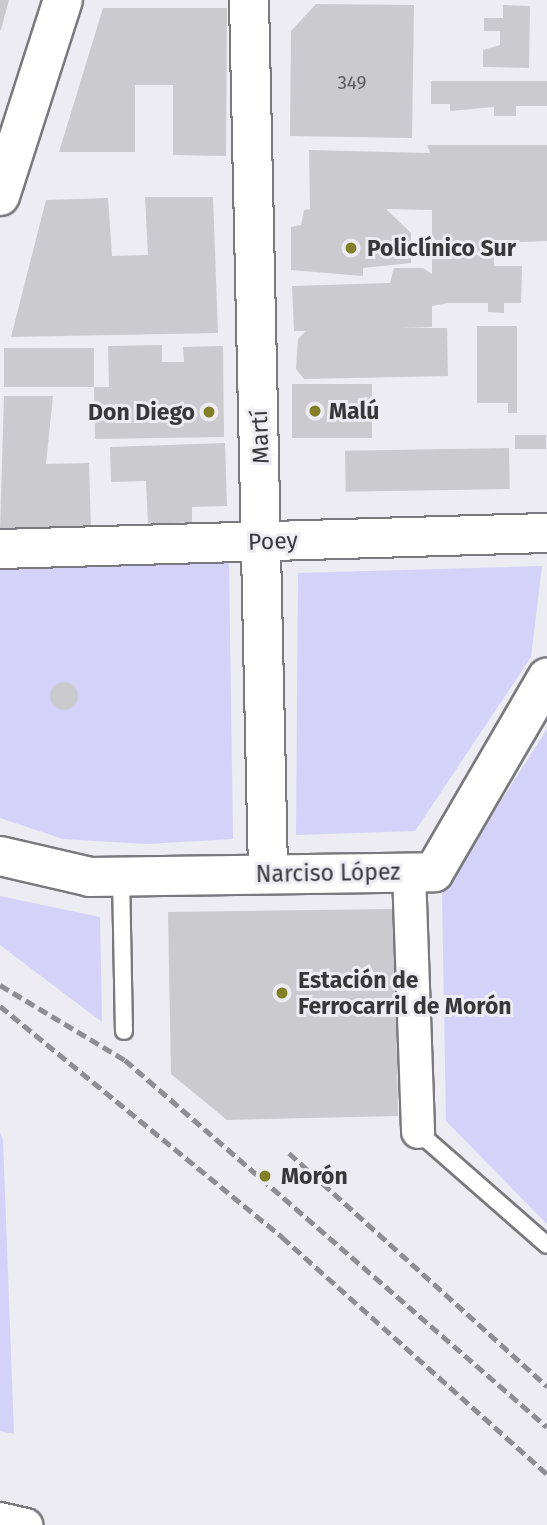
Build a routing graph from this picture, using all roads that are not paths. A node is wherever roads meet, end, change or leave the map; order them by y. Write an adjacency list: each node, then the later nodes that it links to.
1 (63, 0): 3 (street)
2 (249, 0): 6 (street, Martí)
3 (6, 152): 4 (street)
4 (0, 196)
5 (547, 533): 6 (street, Poey)
6 (263, 541): 7 (street, Poey); 11 (street, Martí)
7 (0, 549)
8 (547, 678): 10 (street, Narciso López)
9 (0, 856): 12 (street, Narciso López)
10 (409, 872): 11 (street, Narciso López); 14 (street)
11 (268, 873): 12 (street, Narciso López)
12 (121, 876): 13 (lane)
13 (124, 1031)
14 (418, 1132): 15 (lane)
15 (547, 1245)
16 (0, 1519): 17 (street)
17 (26, 1525)

